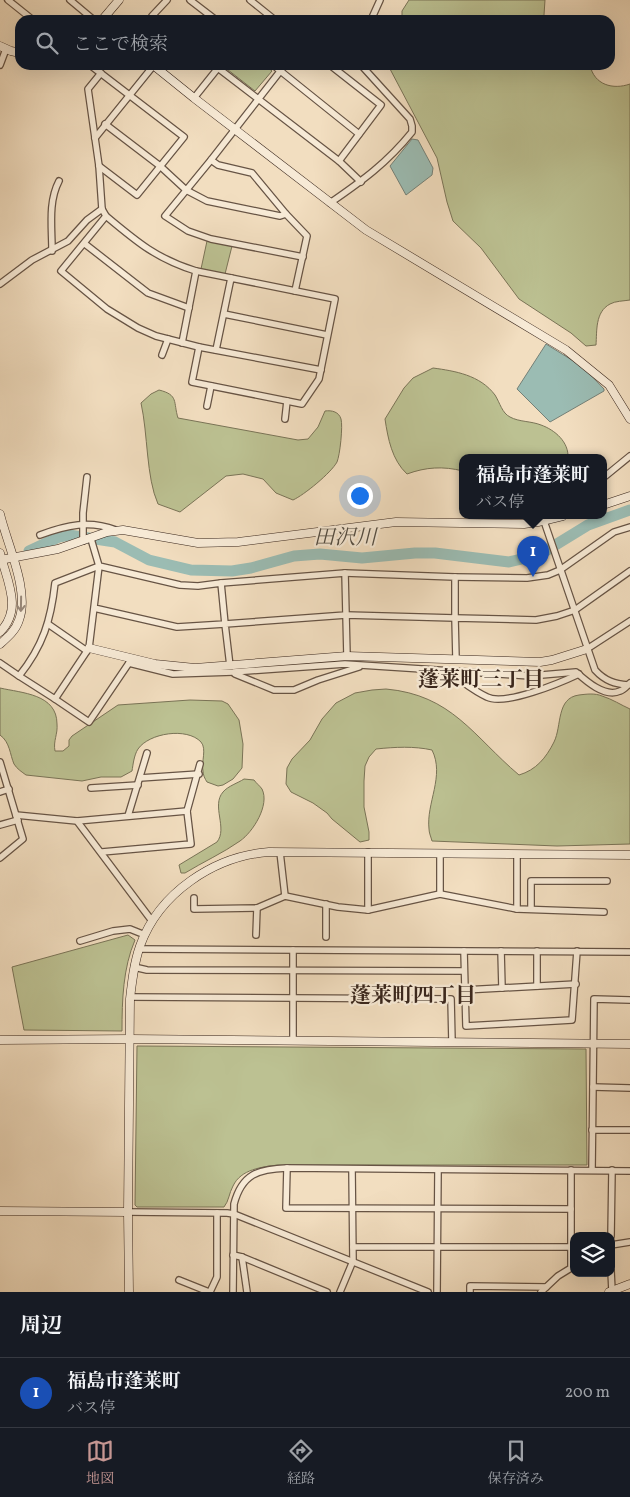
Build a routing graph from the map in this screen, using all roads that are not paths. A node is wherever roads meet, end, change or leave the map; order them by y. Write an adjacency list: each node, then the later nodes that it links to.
1 (8, 0): 8 (street)
2 (70, 0): 9 (street)
3 (119, 0): 10 (street)
4 (167, 0): 11 (street)
5 (190, 0): 12 (street)
6 (250, 0): 13 (street)
7 (380, 0): 14 (street)
8 (28, 15)
9 (88, 15)
10 (106, 15)
11 (153, 15)
12 (210, 15)
13 (269, 15)
14 (373, 15)
15 (3, 47): 16 (street); 17 (street)
16 (15, 51)
17 (0, 65)
18 (97, 70): 26 (street)
19 (149, 70): 27 (street)
20 (159, 70): 28 (street)
21 (214, 70): 28 (street)
22 (220, 70): 29 (street)
23 (336, 70): 32 (street)
24 (367, 70): 39 (street)
25 (281, 71): 29 (street); 32 (street)
26 (101, 73): 27 (street); 33 (street)
27 (129, 95): 30 (street); 37 (street)
28 (194, 98): 31 (street)
29 (259, 99): 31 (street); 35 (street)
30 (105, 124): 33 (street); 37 (street)
31 (235, 129): 34 (street); 41 (street)
32 (359, 134): 35 (street)
33 (95, 138): 36 (street)
34 (211, 160): 40 (street); 43 (street)
35 (339, 161): 39 (street)
36 (99, 166): 37 (street); 42 (street)
37 (160, 166): 40 (street)
38 (59, 181): 46 (street)
39 (361, 182): 41 (street)
40 (186, 190): 43 (street); 47 (street)
41 (330, 203): 65 (street)
42 (102, 209): 44 (street); 46 (street)
43 (286, 214): 47 (street)
44 (106, 216): 45 (street); 48 (street)
45 (84, 244): 52 (street); 55 (street)
46 (52, 251): 50 (street)
47 (303, 257): 51 (street)
48 (196, 271): 49 (street); 52 (street)
49 (231, 278): 51 (street); 53 (street)
50 (0, 284)
51 (295, 291): 54 (street)
52 (188, 308): 56 (street)
53 (224, 314): 54 (street); 58 (street)
54 (327, 335): 60 (street)
55 (168, 339): 56 (street); 59 (street)
56 (182, 343): 57 (street)
57 (199, 347): 58 (street); 61 (street)
58 (216, 350): 60 (street)
59 (162, 355)
60 (321, 370): 62 (street)
61 (211, 386): 62 (street); 63 (street)
62 (287, 401): 64 (street)
63 (207, 406)
64 (285, 419)
65 (630, 419)
66 (630, 456): 67 (street)
67 (607, 475)
68 (87, 477): 74 (street)
69 (630, 496): 70 (street)
70 (607, 504)
71 (0, 514): 80 (street)
72 (551, 519): 73 (street)
73 (544, 521): 76 (street); 82 (street)
74 (83, 524): 76 (street); 77 (street); 78 (street)
75 (630, 527): 82 (street)
76 (116, 531): 78 (street)
77 (40, 535)
78 (87, 540): 80 (street); 81 (street)
79 (1, 558): 80 (street); 94 (street)
80 (12, 558): 95 (street, one-way to 95)
81 (99, 566): 86 (street); 87 (street); 92 (street)
82 (560, 570): 85 (street); 88 (street)
83 (630, 571): 88 (street)
84 (345, 573): 85 (street); 86 (street); 89 (street)
85 (455, 577): 90 (street)
86 (221, 583): 93 (street)
87 (94, 608): 93 (street); 97 (street)
88 (575, 610): 90 (street); 96 (street)
89 (346, 615): 90 (street); 93 (street); 98 (street)
90 (455, 618): 99 (street)
91 (630, 621): 96 (street)
92 (48, 624): 97 (street); 106 (street)
93 (225, 624): 103 (street)
94 (0, 632)
95 (0, 644)
96 (587, 649): 99 (street); 107 (street)
97 (88, 650): 100 (street); 108 (street)
98 (347, 656): 99 (street); 103 (street)
99 (456, 659)
100 (130, 661): 103 (street); 108 (street)
101 (0, 663): 106 (street)
102 (363, 666): 103 (street); 103 (street); 104 (street)
103 (231, 669)
104 (446, 671): 105 (street); 105 (street)
105 (579, 674): 107 (street)
106 (19, 676): 108 (street)
107 (629, 684)
108 (55, 699)
109 (147, 753): 113 (street)
110 (0, 762): 116 (street)
111 (200, 764): 112 (street)
112 (198, 774): 113 (street); 118 (street)
113 (140, 778): 114 (street)
114 (138, 785): 115 (street); 119 (street)
115 (91, 788)
116 (9, 789): 117 (street); 120 (street)
117 (0, 792)
118 (187, 811): 119 (street); 123 (street)
119 (128, 816): 121 (street)
120 (17, 817): 121 (street); 122 (street); 129 (street)
121 (78, 821): 123 (street)
122 (0, 825)
123 (102, 852): 140 (street)
124 (280, 852): 125 (street); 132 (street); 140 (street)
125 (368, 852): 126 (street); 138 (street)
126 (440, 853): 127 (street); 131 (street)
127 (517, 854): 128 (street); 136 (street)
128 (630, 855)
129 (0, 858)
130 (607, 881): 137 (street)
131 (440, 894): 136 (street); 138 (street)
132 (285, 896): 134 (street); 135 (street)
133 (194, 898): 135 (street)
134 (326, 904): 138 (street); 143 (street)
135 (257, 908): 141 (street)
136 (517, 908): 137 (street)
137 (531, 909): 139 (street)
138 (368, 910)
139 (604, 912)
140 (152, 921): 142 (street)
141 (256, 934)
142 (145, 935): 144 (street); 145 (street)
143 (326, 937)
144 (80, 941)
145 (139, 948): 146 (street); 152 (street)
146 (293, 950): 147 (street); 153 (street)
147 (464, 951): 148 (street); 154 (street)
148 (501, 951): 149 (street); 157 (street)
149 (537, 951): 150 (street); 156 (street)
150 (577, 951): 151 (street); 155 (street)
151 (630, 952)
152 (134, 967): 153 (street); 159 (street)
153 (293, 969): 154 (street); 160 (street)
154 (464, 971): 158 (street)
155 (576, 984): 156 (street); 158 (street)
156 (537, 986): 157 (street)
157 (502, 988): 158 (street)
158 (464, 990)
159 (131, 997): 160 (street); 162 (street)
160 (293, 998): 164 (street); 165 (street)
161 (630, 1000): 166 (street)
162 (131, 1039): 163 (street); 164 (street); 183 (street)
163 (0, 1040)
164 (293, 1040): 165 (street)
165 (452, 1042): 166 (street)
166 (593, 1044): 167 (street); 168 (street)
167 (630, 1044)
168 (593, 1088): 169 (street); 170 (street)
169 (630, 1088)
170 (592, 1130): 171 (street); 176 (street)
171 (630, 1130)
172 (287, 1168): 173 (street); 179 (street); 185 (street)
173 (352, 1169): 174 (street); 179 (street)
174 (438, 1170): 175 (street); 180 (street)
175 (571, 1170): 176 (street); 181 (street)
176 (592, 1170): 177 (street)
177 (612, 1170): 178 (street); 187 (street)
178 (630, 1171)
179 (353, 1208): 180 (street); 190 (street)
180 (437, 1208): 181 (street); 191 (street)
181 (571, 1209): 186 (street)
182 (0, 1211): 183 (street)
183 (128, 1212): 184 (street); 202 (street)
184 (217, 1213): 185 (street); 203 (street)
185 (234, 1214): 193 (street); 195 (street)
186 (572, 1232)
187 (611, 1232)
188 (630, 1242): 189 (street)
189 (615, 1244)
190 (353, 1247): 191 (street); 195 (street)
191 (437, 1247): 192 (street); 209 (street)
192 (570, 1247)
193 (233, 1255): 194 (street); 204 (street)
194 (242, 1257): 205 (street); 206 (street)
195 (353, 1261): 207 (street); 208 (street)
196 (570, 1269): 200 (street)
197 (611, 1277): 201 (street)
198 (179, 1280): 203 (street)
199 (630, 1284): 201 (street)
200 (546, 1287): 210 (street); 211 (street)
201 (610, 1291)
202 (129, 1292)
203 (210, 1292)
204 (232, 1292)
205 (246, 1292)
206 (327, 1292)
207 (340, 1292)
208 (428, 1292)
209 (437, 1292)
210 (470, 1292)
211 (541, 1292)

